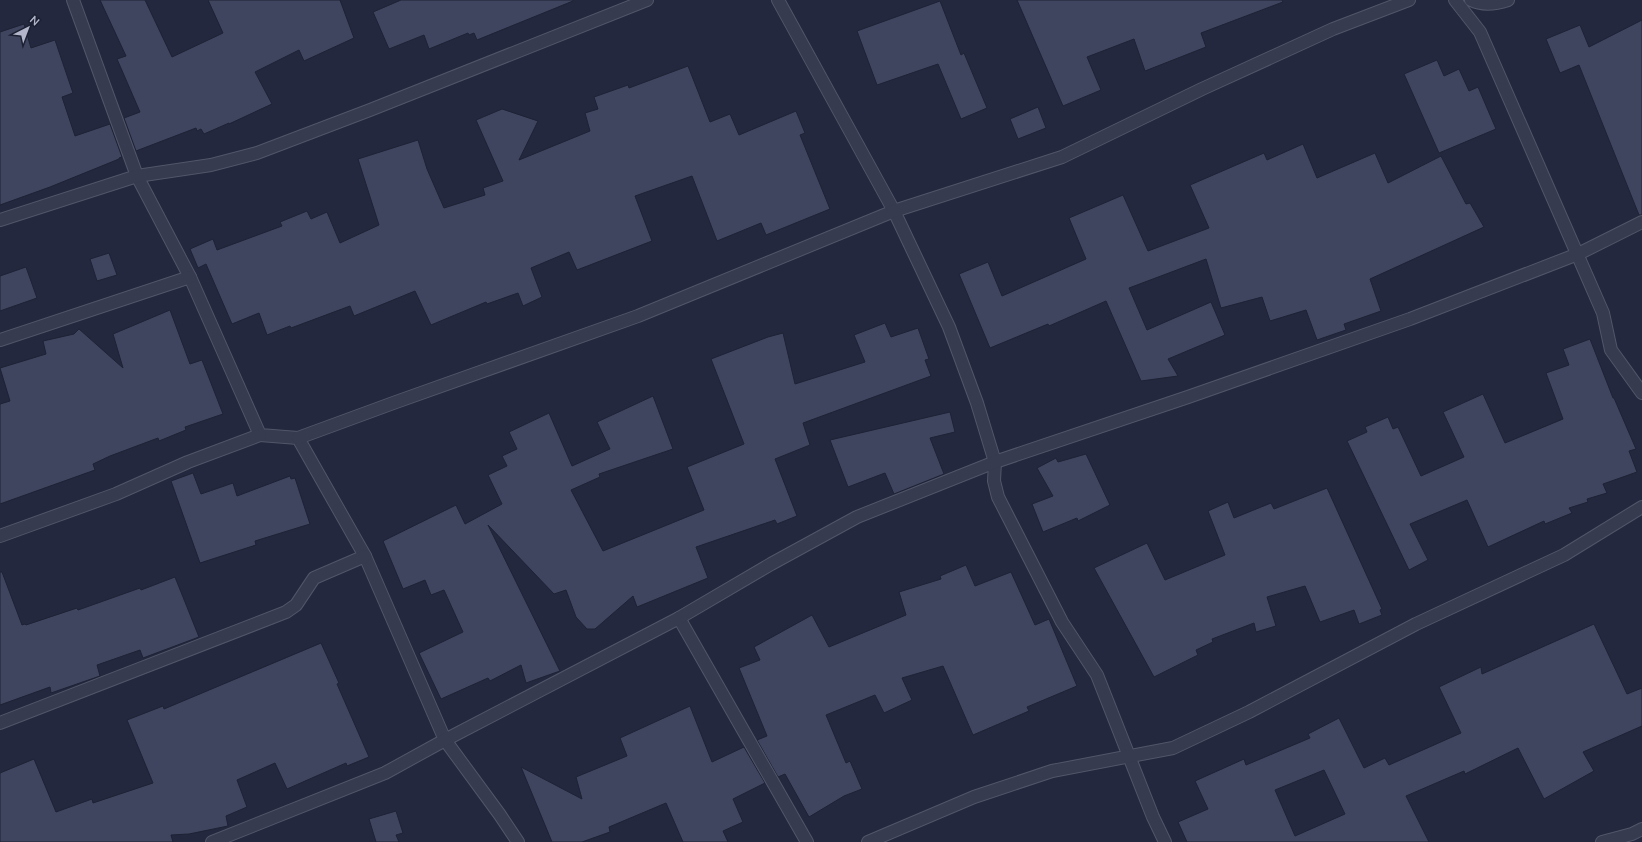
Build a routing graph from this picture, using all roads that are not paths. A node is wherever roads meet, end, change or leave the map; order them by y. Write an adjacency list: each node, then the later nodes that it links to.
1 (73, 0): 8 (street)
2 (646, 0): 8 (street)
3 (778, 0): 9 (street)
4 (1409, 0): 9 (street)
5 (1455, 0): 12 (street)
6 (1471, 0): 7 (street)
7 (1508, 0)
8 (137, 176): 10 (street); 13 (street)
9 (894, 211): 17 (street); 18 (street)
10 (0, 220)
11 (1642, 222): 12 (street)
12 (1578, 254): 15 (street); 18 (street)
13 (190, 276): 14 (street); 16 (street)
14 (0, 340)
15 (1642, 393)
16 (260, 434): 17 (street); 20 (street)
17 (298, 438): 21 (street)
18 (995, 462): 22 (street); 25 (street)
19 (1642, 507): 25 (street)
20 (0, 536)
21 (365, 556): 23 (street); 24 (street)
22 (679, 618): 24 (street); 29 (street)
23 (0, 723)
24 (445, 740): 27 (street); 28 (street)
25 (1129, 757): 30 (street); 31 (street)
26 (1642, 828): 32 (street)
27 (212, 842)
28 (518, 842)
29 (807, 842)
30 (868, 842)
31 (1165, 842)
32 (1602, 842)

